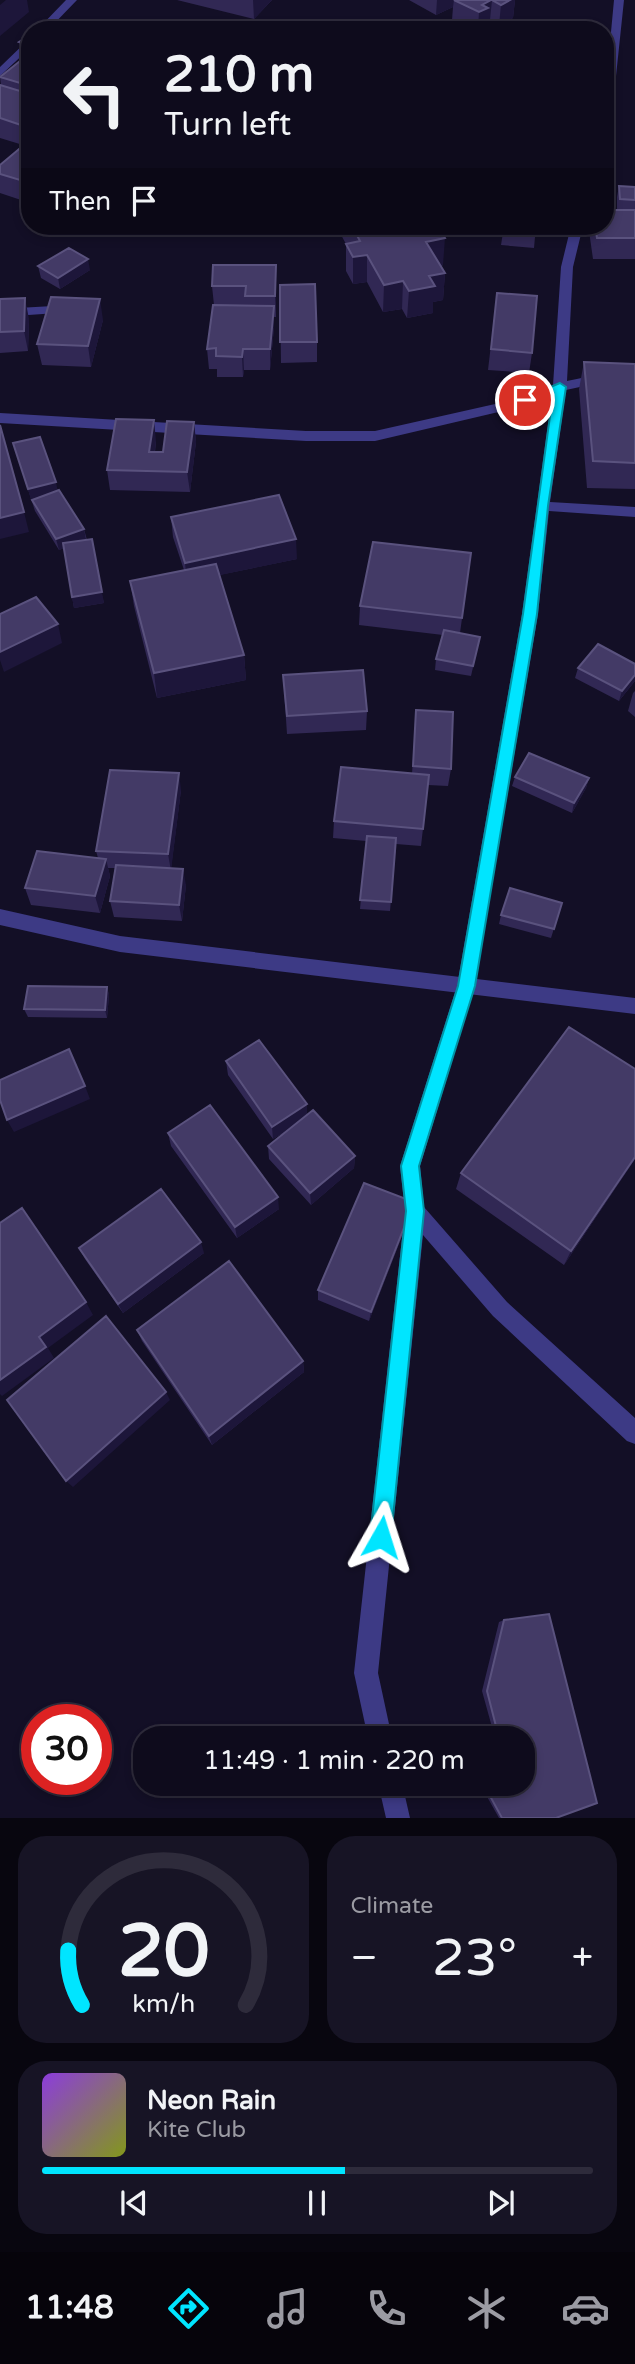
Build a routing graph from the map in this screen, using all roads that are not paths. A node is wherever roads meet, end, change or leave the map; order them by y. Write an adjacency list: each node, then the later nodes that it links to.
1 (72, 0): 3 (street)
2 (619, 0): 6 (street)
3 (51, 21)
4 (21, 50): 7 (street)
5 (0, 52): 7 (street)
6 (614, 53)
7 (14, 57): 8 (street)
8 (0, 73)
9 (575, 235): 13 (street)
10 (53, 310): 11 (street)
11 (0, 313)
12 (635, 371): 13 (street)
13 (560, 387): 14 (street); 15 (street)
14 (0, 418)
15 (542, 506): 16 (street); 18 (street)
16 (635, 512)
17 (0, 917): 18 (street)
18 (466, 986): 19 (street); 20 (street)
19 (635, 1006)
20 (415, 1211): 21 (street); 22 (street)
21 (635, 1433)
22 (377, 1726)
23 (393, 1796): 24 (street)
24 (398, 1818)

